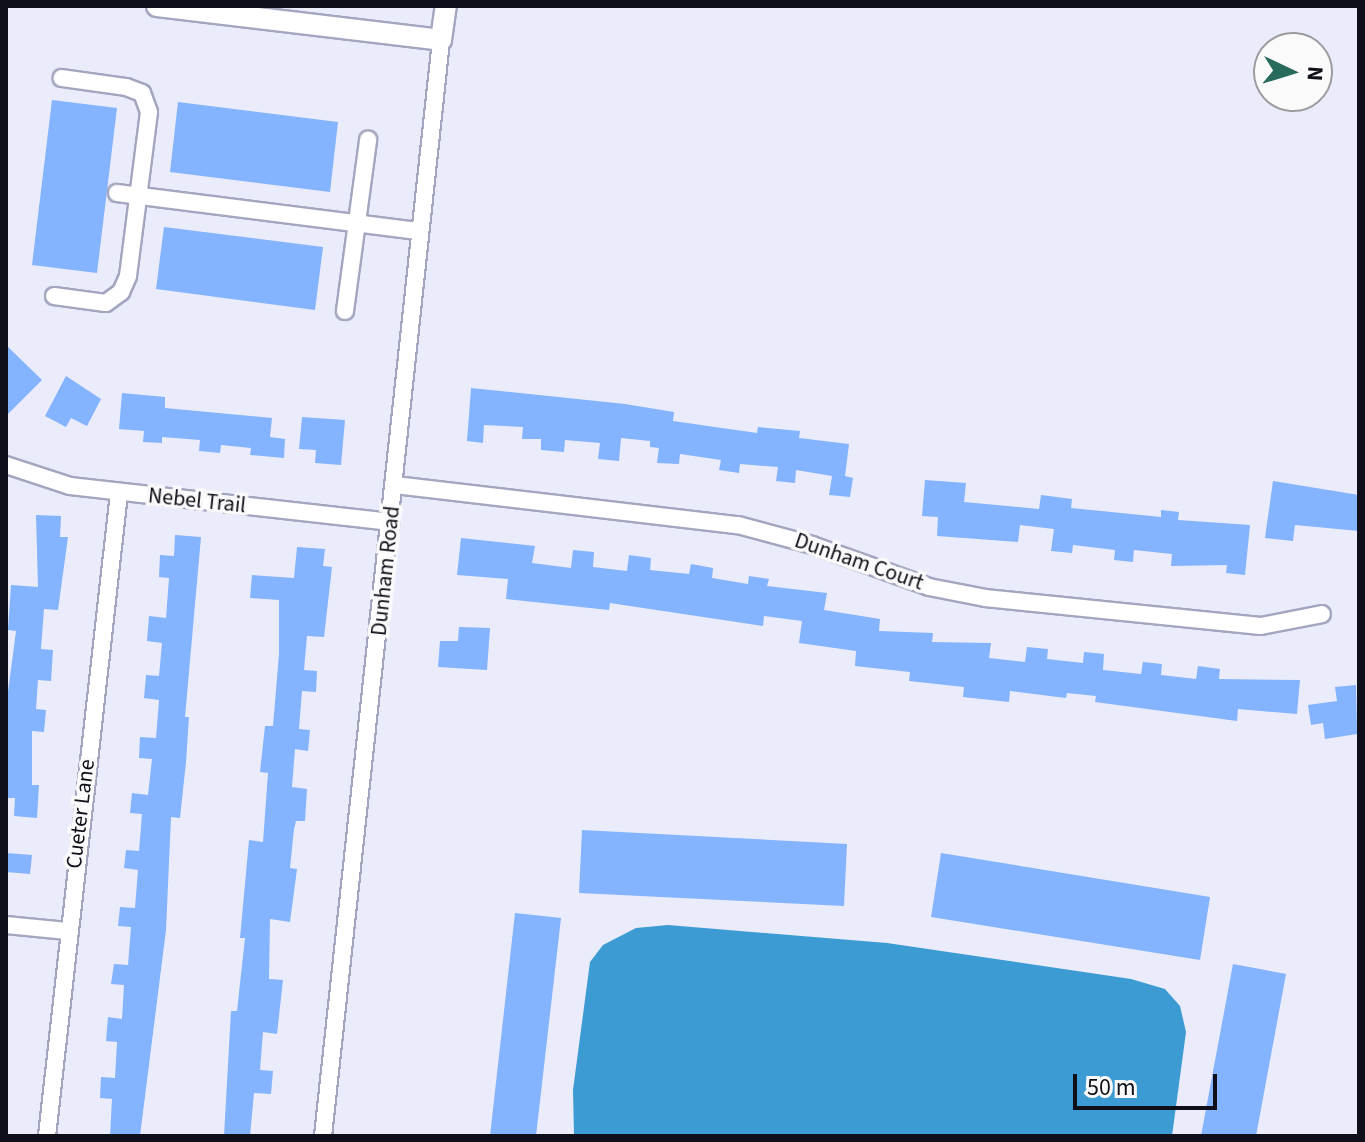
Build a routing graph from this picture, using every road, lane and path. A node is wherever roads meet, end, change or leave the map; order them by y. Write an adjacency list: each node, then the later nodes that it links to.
1 (157, 6): 3 (street)
2 (446, 6): 3 (street, Dunham Road)
3 (441, 40): 9 (street, Dunham Road)
4 (62, 78): 7 (street)
5 (368, 140): 8 (street)
6 (117, 193): 7 (street)
7 (138, 196): 8 (street); 10 (street)
8 (356, 223): 9 (street); 11 (street)
9 (418, 231): 13 (street, Dunham Road)
10 (54, 296)
11 (345, 311)
12 (6, 465): 14 (street, Nebel Trail)
13 (395, 485): 15 (street, Dunham Road); 16 (street, Dunham Court)
14 (119, 493): 15 (street, Nebel Trail); 18 (street, Cueter Lane)
15 (391, 522): 20 (street, Dunham Road)
16 (1322, 614)
17 (6, 925): 18 (street)
18 (67, 931): 19 (street, Cueter Lane)
19 (47, 1136)
20 (323, 1136)

